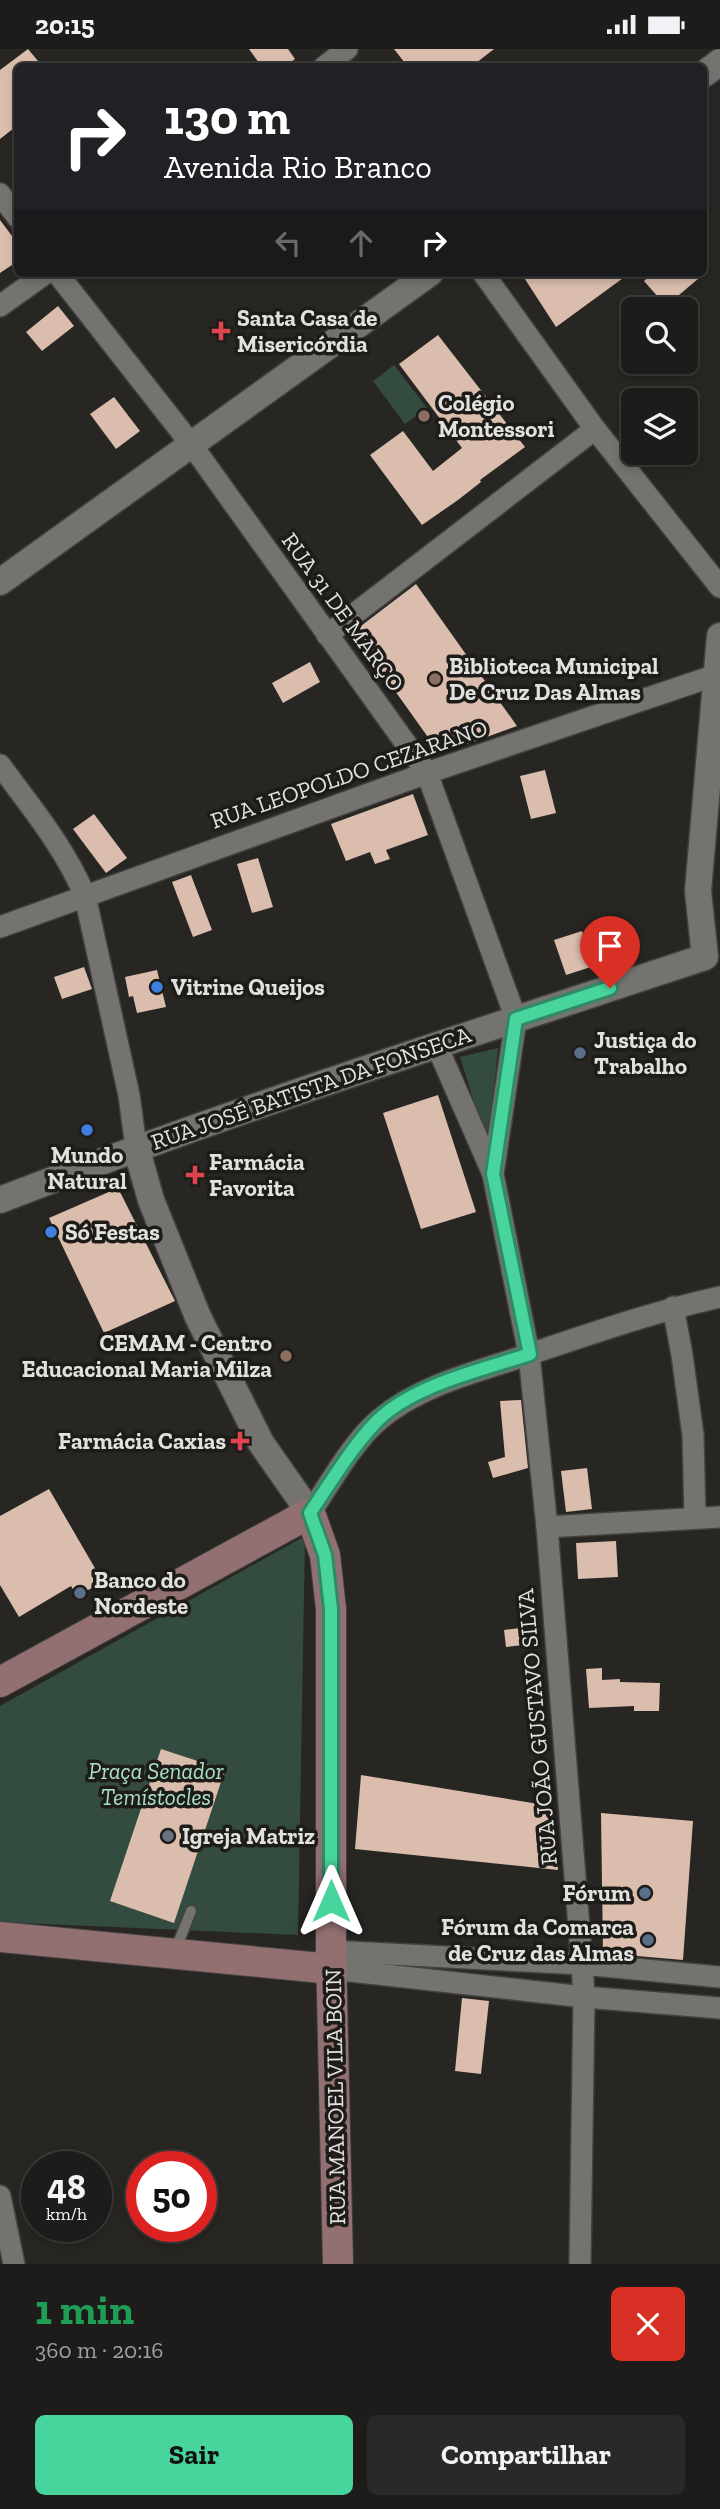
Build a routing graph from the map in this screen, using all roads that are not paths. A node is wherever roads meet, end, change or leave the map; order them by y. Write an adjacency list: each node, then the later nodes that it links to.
1 (347, 49): 2 (street)
2 (327, 61)
3 (0, 194): 4 (street)
4 (14, 213)
5 (40, 277): 9 (street)
6 (61, 277): 11 (street, RUA 31 DE MARÇO)
7 (424, 277): 11 (street)
8 (487, 277): 10 (street)
9 (0, 306)
10 (595, 429): 13 (street); 14 (street)
11 (191, 444): 12 (street); 14 (street, RUA 31 DE MARÇO)
12 (0, 582)
13 (720, 587)
14 (327, 635): 18 (street, RUA 31 DE MARÇO)
15 (720, 636): 16 (street)
16 (716, 675): 18 (street, RUA LEOPOLDO CEZARANO); 21 (street)
17 (0, 765): 19 (street)
18 (427, 773): 19 (street, RUA LEOPOLDO CEZARANO); 22 (street, RUA 31 DE MARÇO)
19 (85, 896): 20 (street, RUA LEOPOLDO CEZARANO); 24 (street)
20 (0, 927)
21 (712, 955): 22 (street, RUA JOSÉ BATISTA DA FONSECA)
22 (516, 1019): 23 (street, RUA JOSÉ BATISTA DA FONSECA); 25 (street)
23 (436, 1044): 24 (street, RUA JOSÉ BATISTA DA FONSECA); 25 (street)
24 (136, 1147): 26 (street, RUA JOSÉ BATISTA DA FONSECA); 30 (street)
25 (493, 1174): 29 (street, RUA JOÃO GUSTAVO SILVA)
26 (0, 1200)
27 (720, 1297): 28 (street)
28 (673, 1307): 29 (street); 31 (street)
29 (530, 1354): 30 (street); 33 (street, RUA JOÃO GUSTAVO SILVA)
30 (310, 1513): 34 (main road); 38 (main road, RUA MANOEL VILA BOIN)
31 (695, 1517): 32 (street); 33 (street)
32 (720, 1517)
33 (547, 1527): 39 (street, RUA JOÃO GUSTAVO SILVA)
34 (0, 1682)
35 (191, 1911): 37 (lane)
36 (0, 1937): 37 (main road)
37 (174, 1954): 38 (main road)
38 (332, 1960): 39 (street); 41 (street); 45 (main road, RUA MANOEL VILA BOIN)
39 (582, 1964): 40 (street); 41 (street, RUA JOÃO GUSTAVO SILVA)
40 (720, 1977)
41 (584, 1997): 42 (street); 46 (street, RUA JOÃO GUSTAVO SILVA)
42 (720, 2008)
43 (0, 2196): 44 (street)
44 (14, 2264)
45 (338, 2264)
46 (580, 2264)

